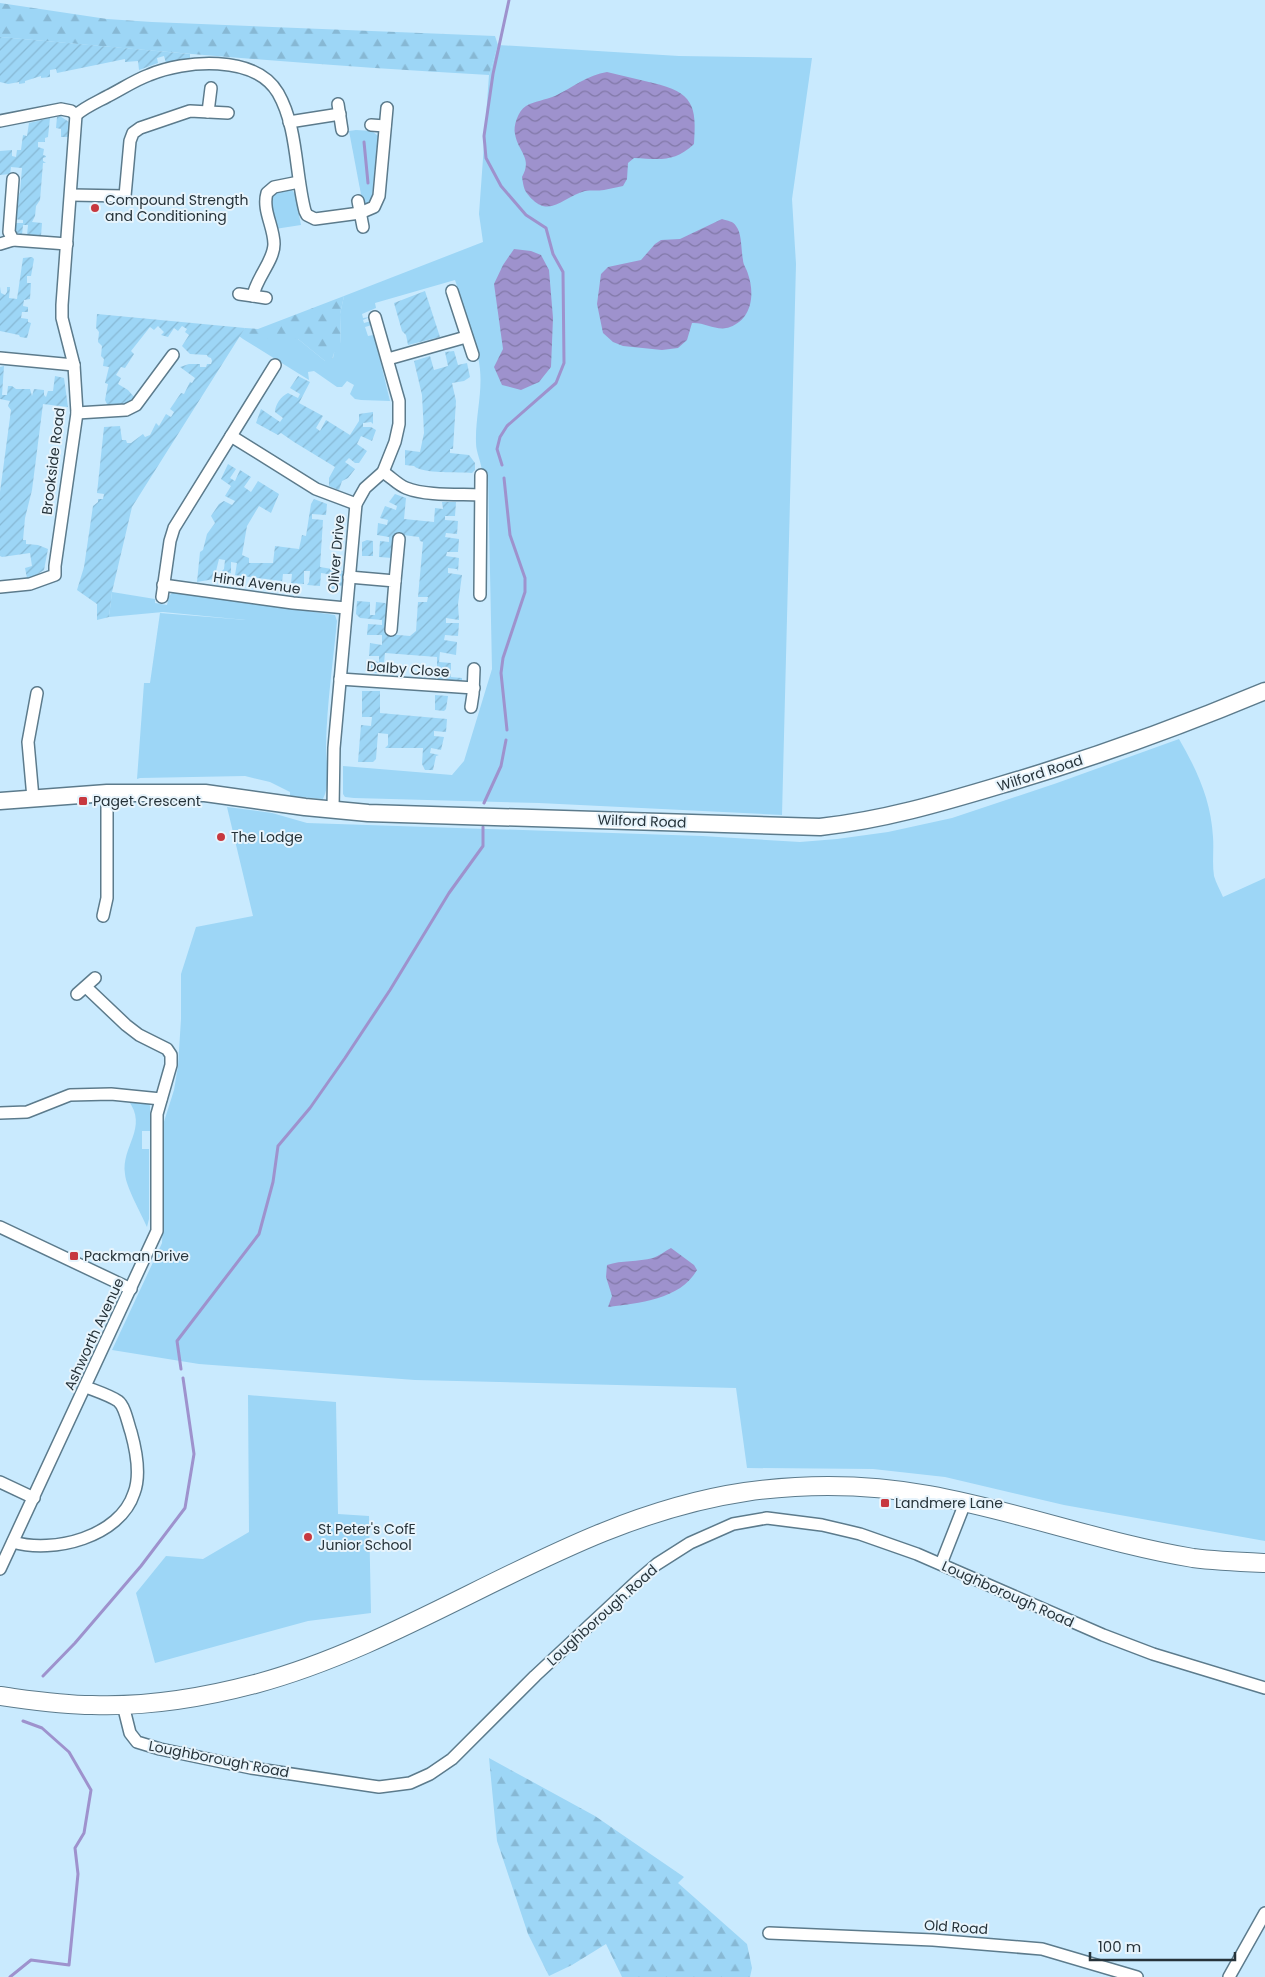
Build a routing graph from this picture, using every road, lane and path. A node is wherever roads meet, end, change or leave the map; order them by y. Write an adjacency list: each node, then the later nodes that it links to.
1 (211, 88): 3 (street)
2 (387, 108): 9 (street)
3 (208, 112): 4 (street); 13 (street)
4 (228, 113)
5 (76, 115): 6 (street); 7 (street); 13 (street, Brookside Road)
6 (0, 120)
7 (289, 122): 10 (street); 12 (street)
8 (371, 125): 9 (street)
9 (385, 126): 14 (street)
10 (342, 130)
11 (14, 179): 16 (street)
12 (299, 182): 14 (street); 21 (street)
13 (71, 194): 18 (street, Brookside Road)
14 (359, 207): 15 (street)
15 (363, 228)
16 (13, 240): 17 (street); 18 (street)
17 (0, 244)
18 (67, 244): 29 (street, Brookside Road)
19 (452, 291): 24 (street)
20 (239, 294): 21 (street)
21 (253, 296): 22 (street)
22 (266, 298)
23 (375, 317): 28 (street, Oliver Drive)
24 (466, 337): 25 (street); 28 (street)
25 (473, 354)
26 (173, 355): 31 (street)
27 (0, 358): 29 (street)
28 (388, 359): 33 (street, Oliver Drive)
29 (74, 365): 31 (street, Brookside Road)
30 (275, 365): 32 (street)
31 (77, 413): 41 (street, Brookside Road)
32 (231, 436): 36 (street); 40 (street)
33 (384, 472): 35 (street); 36 (street, Oliver Drive)
34 (481, 475): 35 (street)
35 (480, 495): 42 (street)
36 (356, 504): 38 (street, Oliver Drive)
37 (399, 539): 39 (street)
38 (349, 577): 39 (street); 44 (street, Oliver Drive)
39 (395, 581): 45 (street)
40 (164, 585): 43 (street); 44 (street, Hind Avenue)
41 (0, 587)
42 (480, 595)
43 (162, 597)
44 (346, 608): 47 (street, Oliver Drive)
45 (391, 630)
46 (474, 669): 48 (street)
47 (340, 679): 48 (street, Dalby Close); 55 (street, Oliver Drive)
48 (474, 688): 51 (street)
49 (1265, 692): 55 (main road, Wilford Road)
50 (38, 693): 53 (street)
51 (470, 707)
52 (107, 793): 53 (main road, Wilford Road); 55 (main road, Wilford Road); 56 (street)
53 (33, 798): 54 (main road, Wilford Road)
54 (0, 801)
55 (333, 810)
56 (103, 916)
57 (95, 978): 58 (street, Ashworth Avenue)
58 (161, 1099): 59 (street); 61 (street, Ashworth Avenue)
59 (0, 1113)
60 (1, 1230): 61 (street)
61 (131, 1290): 62 (street, Ashworth Avenue)
62 (86, 1387): 64 (street, Ashworth Avenue); 66 (street)
63 (0, 1482): 64 (street)
64 (34, 1498): 66 (street, Ashworth Avenue)
65 (966, 1503): 67 (main road); 68 (street); 72 (main road)
66 (13, 1542): 69 (street, Ashworth Avenue)
67 (1265, 1563)
68 (941, 1564): 70 (street, Loughborough Road); 72 (street, Loughborough Road)
69 (0, 1569)
70 (1265, 1688)
71 (0, 1696): 72 (main road)
72 (124, 1705)
73 (1265, 1913): 76 (street)
74 (769, 1933): 75 (street, Old Road)
75 (1138, 1977)
76 (1229, 1977)

